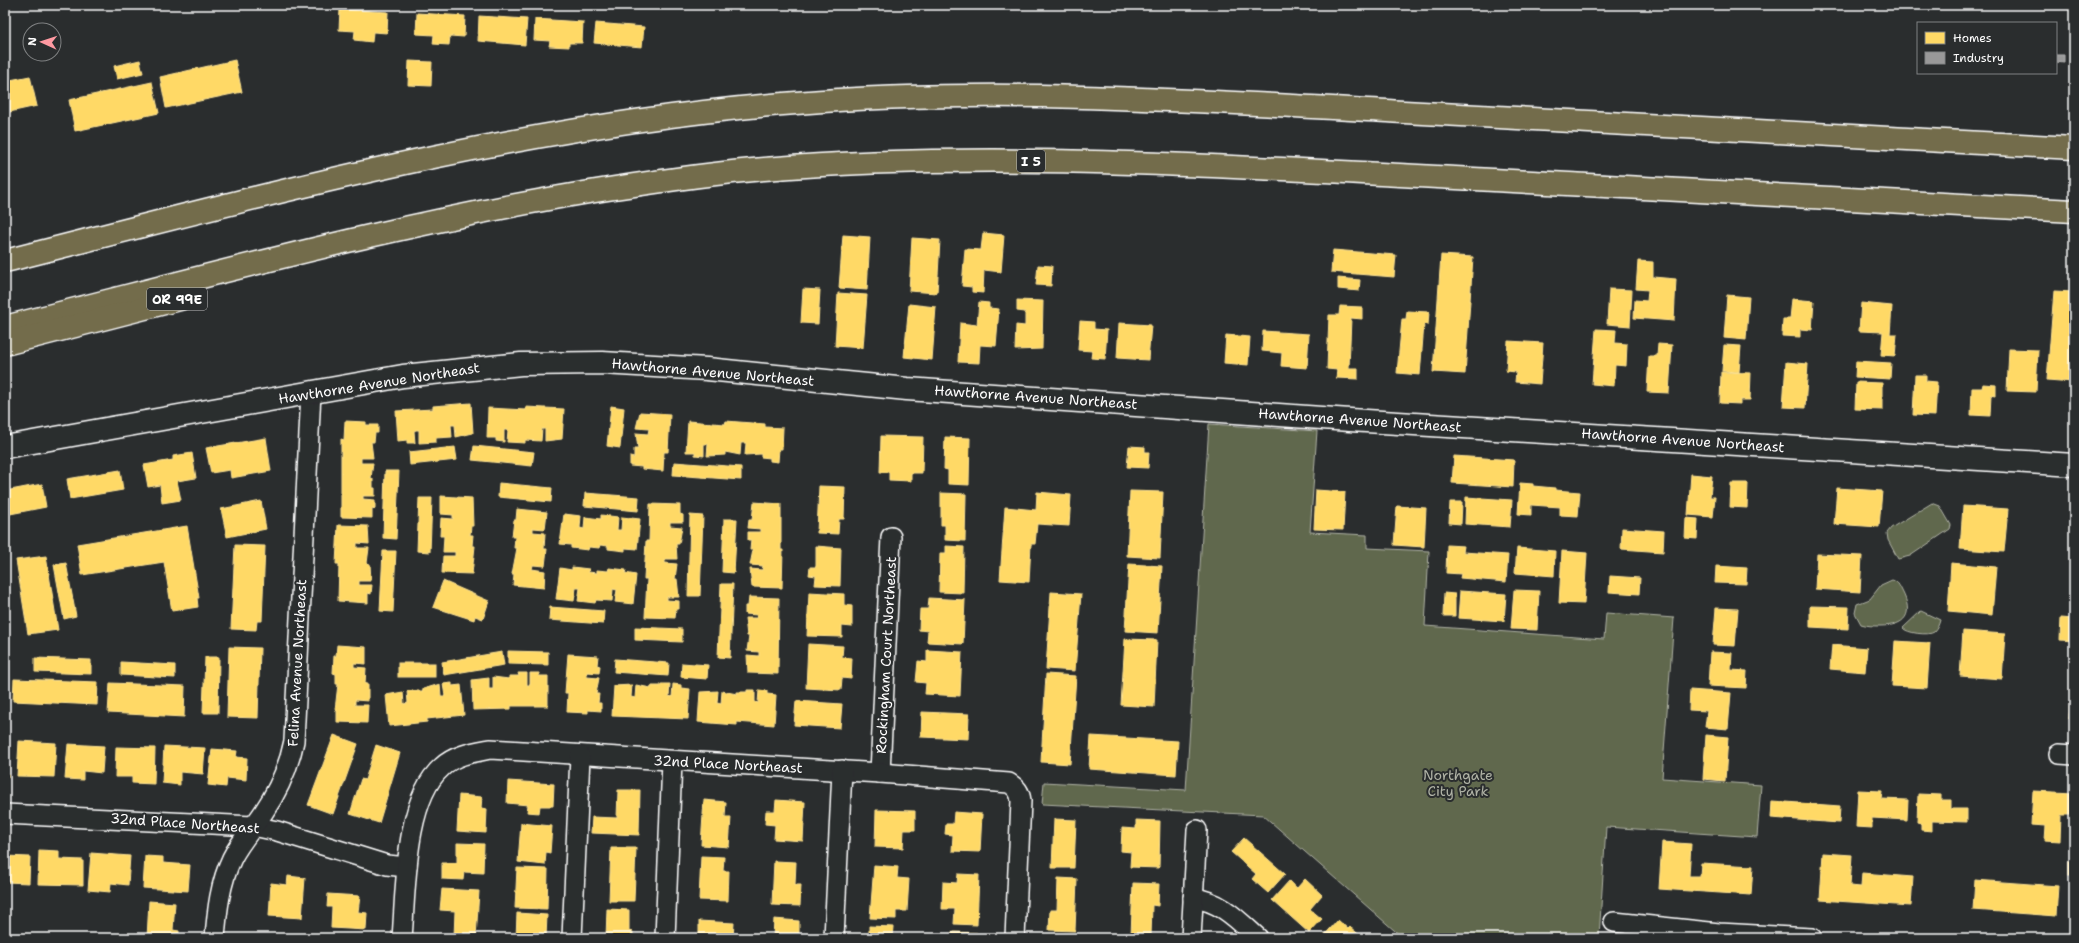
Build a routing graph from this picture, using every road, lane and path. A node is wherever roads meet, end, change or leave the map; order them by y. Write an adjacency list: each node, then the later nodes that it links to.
1 (2074, 148): 4 (highway)
2 (2074, 211): 3 (highway, I 5)
3 (346, 242): 5 (highway, I 5); 6 (highway, OR 99E)
4 (5, 261)
5 (5, 327)
6 (5, 344)
7 (311, 392): 8 (main road, Hawthorne Avenue Northeast); 9 (main road, Hawthorne Avenue Northeast); 16 (street, Felina Avenue Northeast)
8 (5, 447)
9 (2074, 465)
10 (892, 537): 14 (street, Rockingham Court Northeast)
11 (580, 756): 12 (street, 32nd Place Northeast); 18 (street, 32nd Place Northeast); 24 (street)
12 (672, 761): 13 (street, 32nd Place Northeast); 25 (street)
13 (842, 770): 14 (street, 32nd Place Northeast); 26 (street)
14 (880, 772): 27 (street, 32nd Place Northeast)
15 (5, 814): 16 (street, 32nd Place Northeast)
16 (253, 826): 18 (street, 32nd Place Northeast); 22 (street, Felina Avenue Northeast)
17 (1197, 830): 19 (street)
18 (407, 867): 23 (street)
19 (1193, 898): 28 (street); 29 (street)
20 (1614, 922): 21 (street)
21 (1719, 935): 30 (street)
22 (215, 938)
23 (402, 938)
24 (572, 938)
25 (665, 938)
26 (834, 938)
27 (1014, 938)
28 (1192, 938)
29 (1258, 938)
30 (1812, 938)

